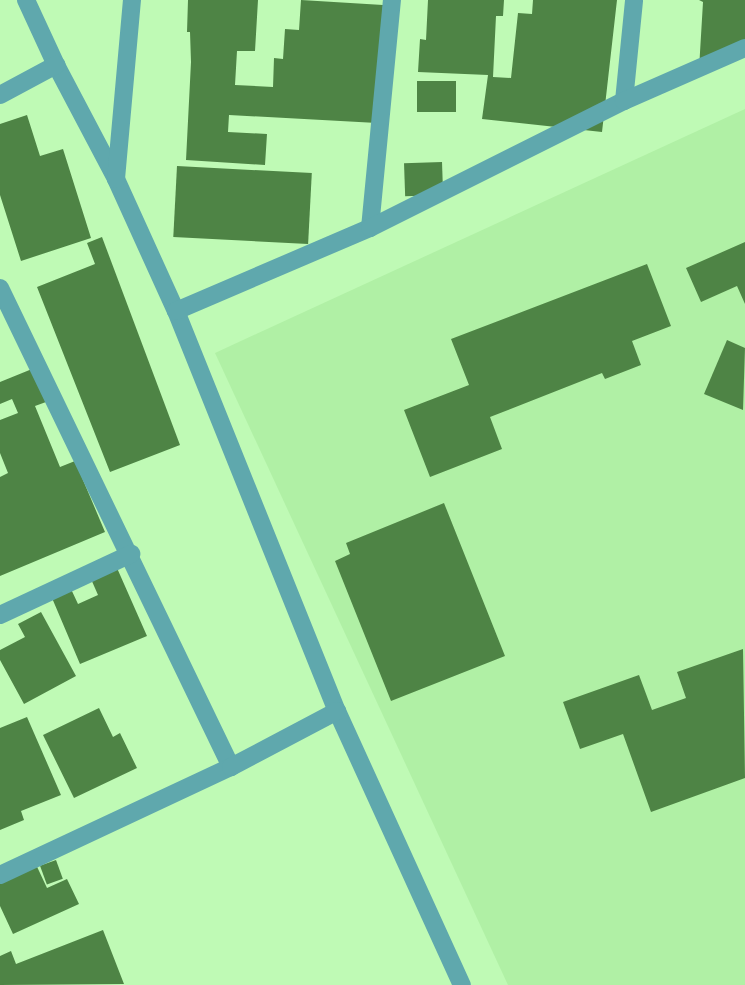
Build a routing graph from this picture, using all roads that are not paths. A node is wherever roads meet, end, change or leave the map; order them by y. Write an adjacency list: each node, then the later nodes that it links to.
1 (26, 0): 6 (street)
2 (132, 0): 9 (street)
3 (392, 0): 10 (street)
4 (634, 0): 8 (street)
5 (745, 48): 8 (street)
6 (56, 65): 7 (street); 9 (street)
7 (0, 95)
8 (624, 100): 10 (street)
9 (116, 179): 12 (street)
10 (370, 228): 12 (street)
11 (0, 288): 13 (street)
12 (176, 311): 15 (street)
13 (131, 554): 14 (street); 16 (street)
14 (0, 615)
15 (337, 710): 16 (street); 18 (street)
16 (231, 767): 17 (street)
17 (0, 875)
18 (462, 985)

